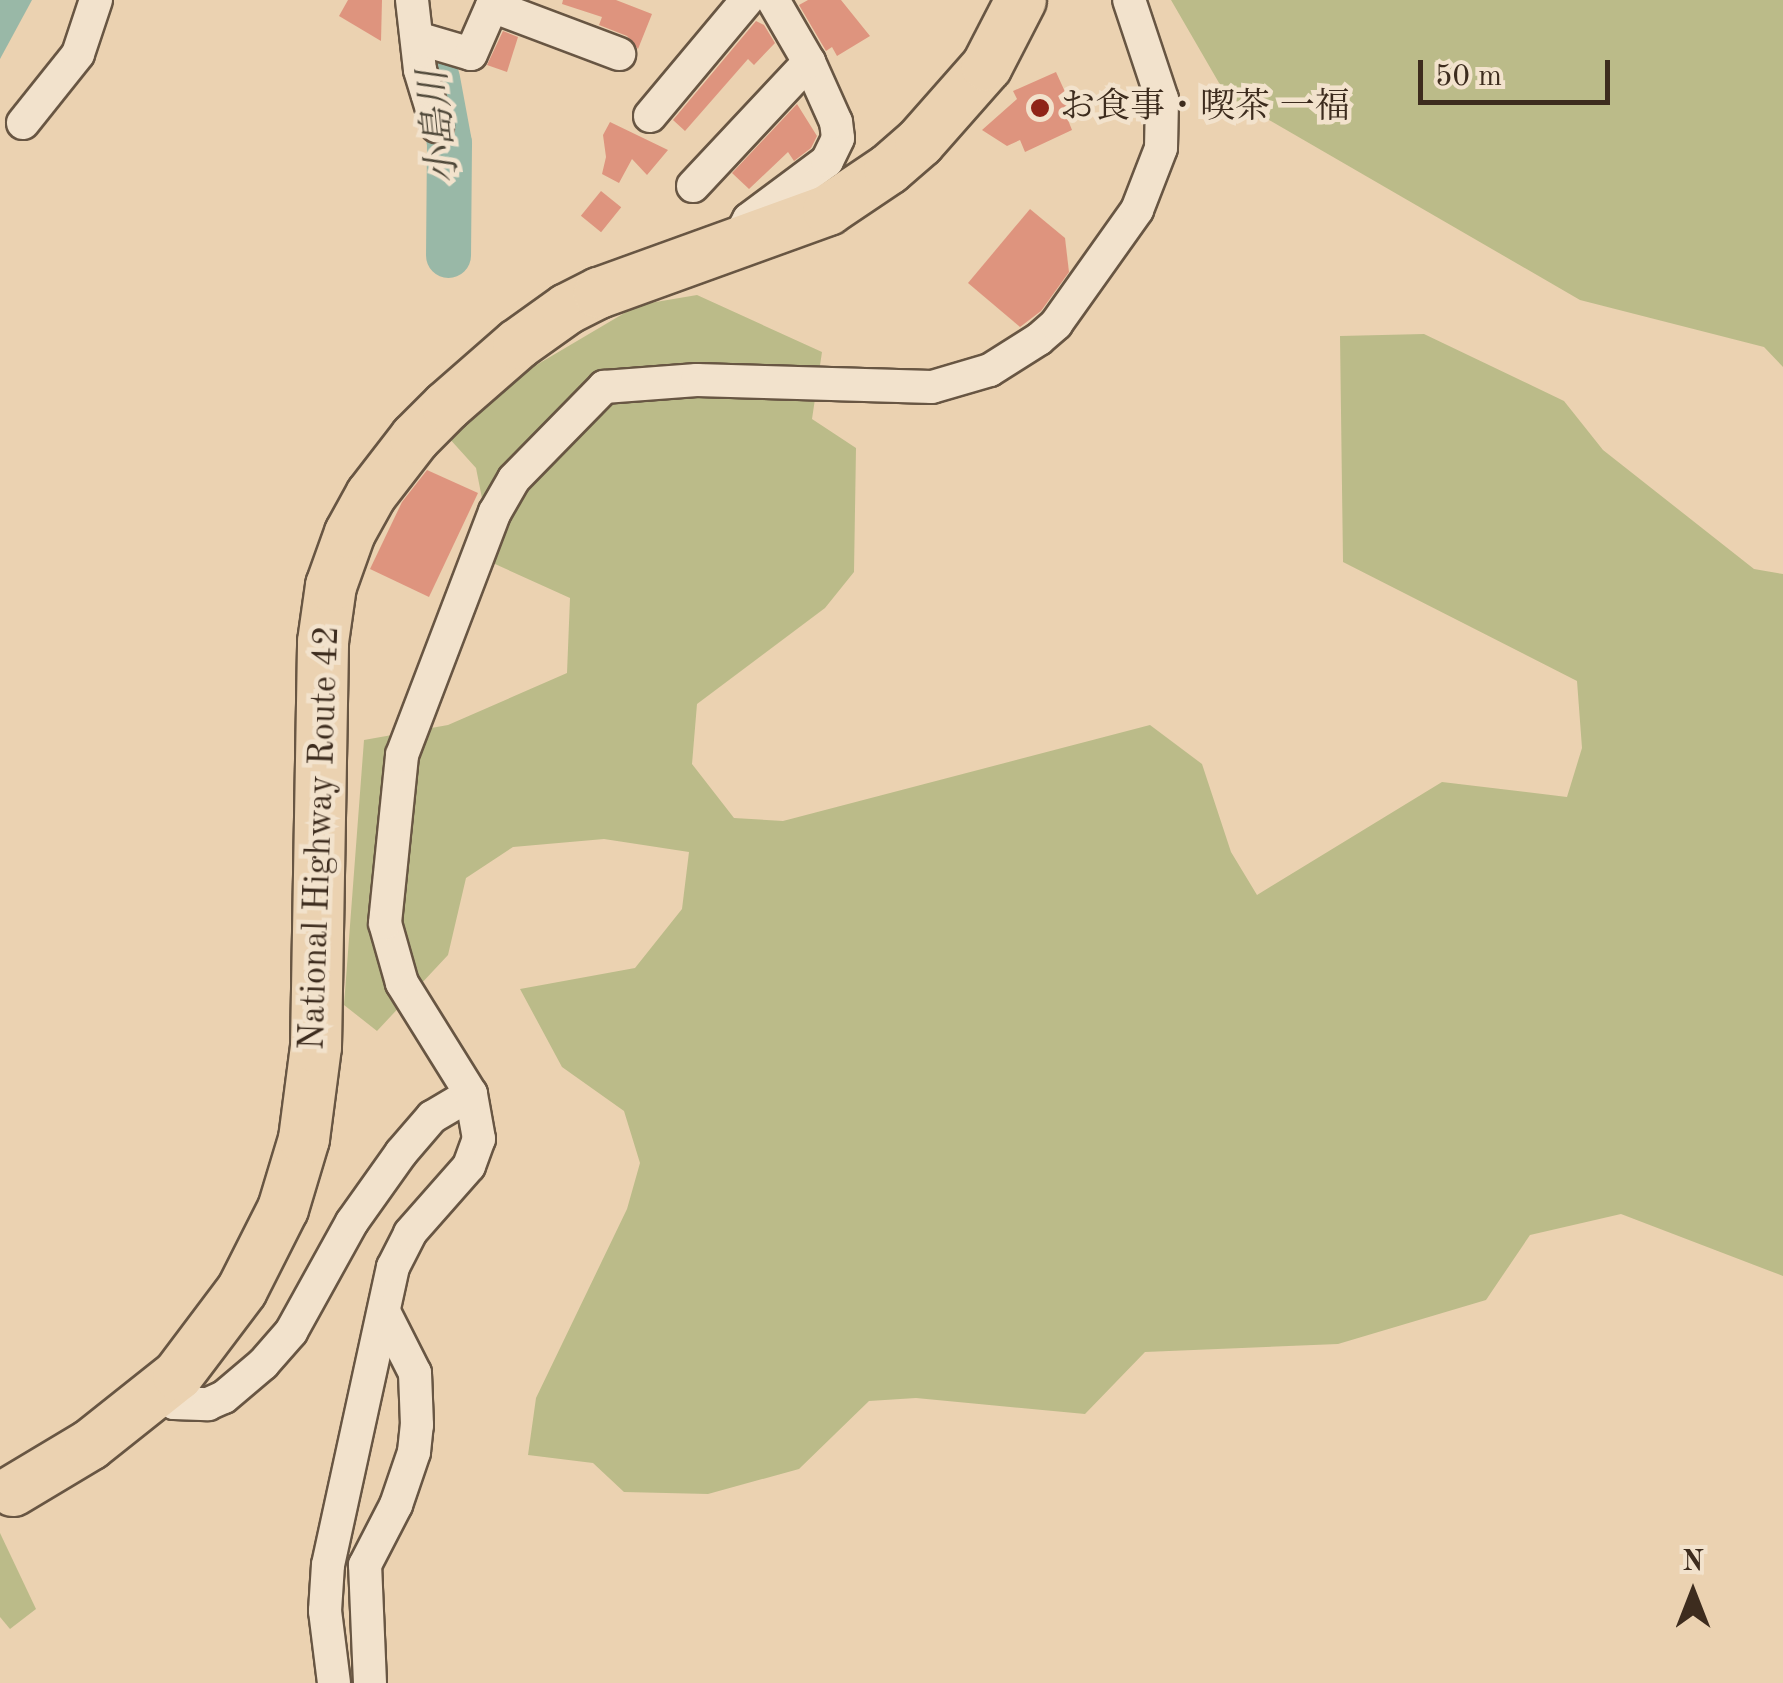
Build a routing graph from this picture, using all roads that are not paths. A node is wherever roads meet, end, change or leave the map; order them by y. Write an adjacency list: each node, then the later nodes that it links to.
1 (96, 0): 11 (street)
2 (412, 0): 7 (street)
3 (747, 0): 10 (street)
4 (773, 0): 9 (street)
5 (1021, 0): 14 (highway, National Highway Route 42)
6 (1129, 0): 15 (street)
7 (417, 38): 8 (street); 12 (street)
8 (619, 54)
9 (810, 62): 13 (street); 14 (street)
10 (650, 116)
11 (23, 123)
12 (437, 126)
13 (694, 186)
14 (737, 245): 17 (highway, National Highway Route 42)
15 (470, 1094): 16 (street); 17 (street)
16 (384, 1312): 19 (street); 20 (street)
17 (157, 1393): 18 (highway, National Highway Route 42)
18 (14, 1491)
19 (334, 1683)
20 (370, 1683)

